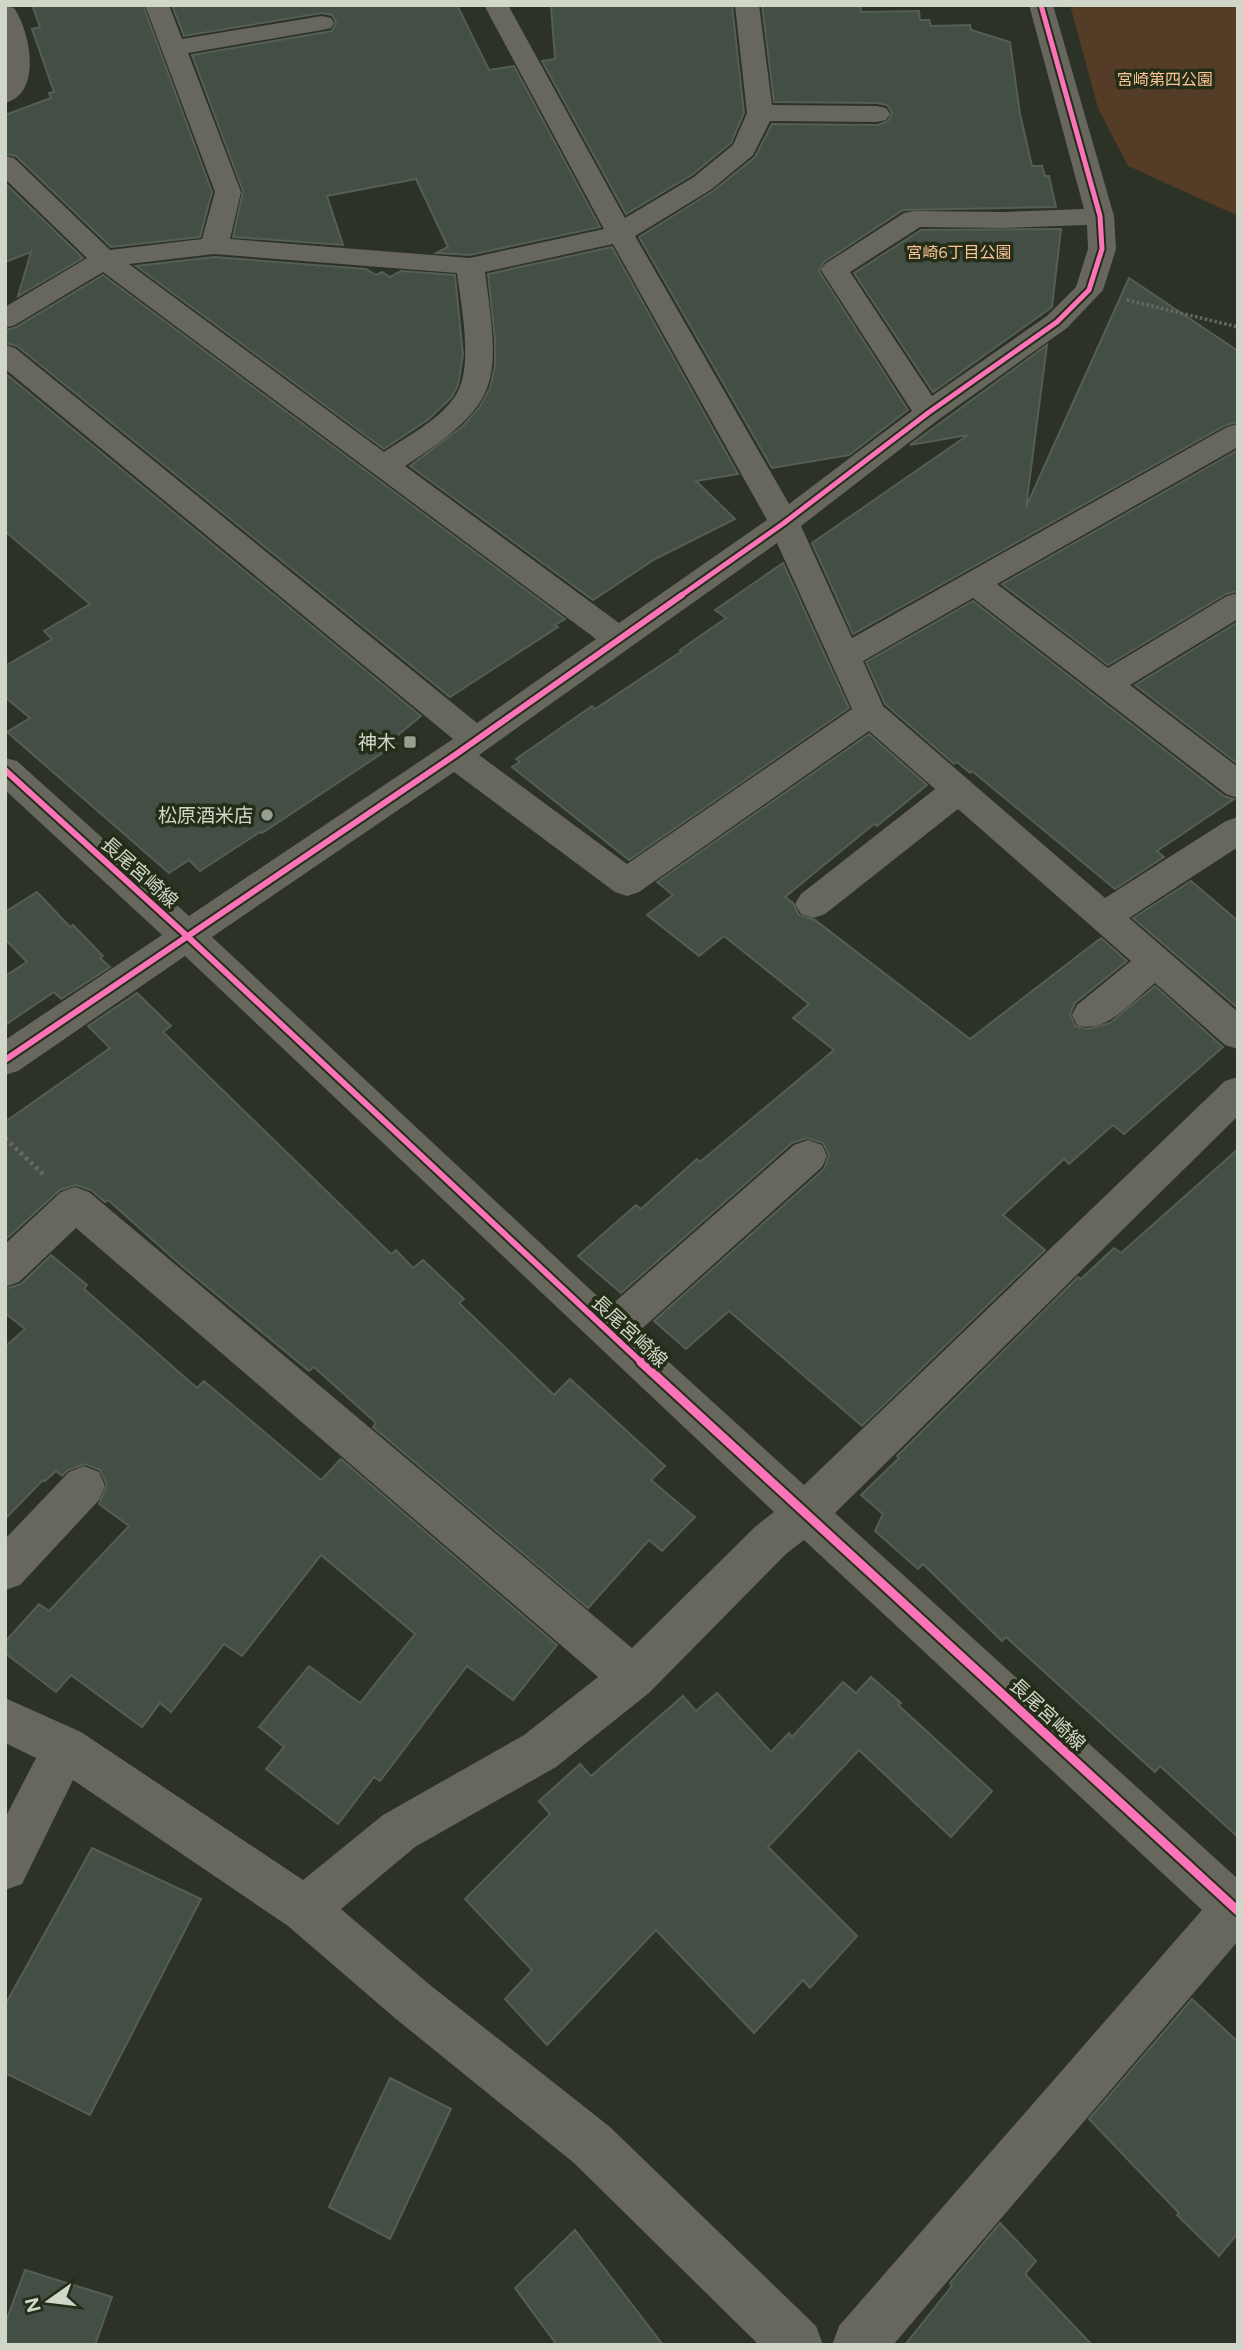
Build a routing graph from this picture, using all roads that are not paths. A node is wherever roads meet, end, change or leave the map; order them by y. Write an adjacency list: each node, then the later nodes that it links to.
1 (157, 5): 7 (street)
2 (496, 5): 13 (street)
3 (747, 5): 9 (street)
4 (1041, 5): 12 (street)
5 (5, 13): 8 (street)
6 (322, 23): 7 (street)
7 (172, 48): 14 (street)
8 (5, 95)
9 (760, 113): 10 (street); 13 (street)
10 (877, 113)
11 (5, 164): 15 (street)
12 (1100, 216): 19 (street); 19 (street)
13 (620, 233): 16 (street); 22 (street)
14 (214, 246): 15 (street); 16 (street)
15 (104, 259): 17 (street); 21 (street)
16 (470, 265): 21 (street)
17 (5, 319)
18 (5, 354): 29 (street)
19 (928, 413): 22 (street)
20 (1238, 434): 23 (street)
21 (384, 466): 25 (street)
22 (784, 523): 25 (street); 26 (street)
23 (976, 584): 26 (street); 27 (street)
24 (1238, 604): 27 (street)
25 (619, 640): 29 (street)
26 (845, 656): 28 (street)
27 (1106, 684): 31 (street)
28 (870, 713): 29 (street); 32 (street)
29 (465, 748): 36 (street)
30 (5, 770): 36 (street, 長尾宮崎線)
31 (1238, 785)
32 (958, 790): 34 (street); 35 (street)
33 (1238, 830): 35 (street)
34 (813, 904)
35 (1104, 917): 37 (street)
36 (187, 936): 40 (street); 44 (street, 長尾宮崎線)
37 (1155, 962): 38 (street); 39 (street)
38 (1090, 1015)
39 (1238, 1034)
40 (5, 1060)
41 (1238, 1092): 46 (street)
42 (808, 1156): 44 (street)
43 (5, 1270): 48 (street)
44 (609, 1334): 46 (street, 長尾宮崎線)
45 (83, 1486): 47 (street)
46 (806, 1512): 48 (street); 53 (street, 長尾宮崎線)
47 (5, 1570)
48 (633, 1678): 52 (street)
49 (5, 1720): 50 (street)
50 (65, 1748): 51 (street); 52 (street)
51 (5, 1867)
52 (305, 1909): 54 (street)
53 (1236, 1910): 55 (street)
54 (797, 2345)
55 (858, 2345)

